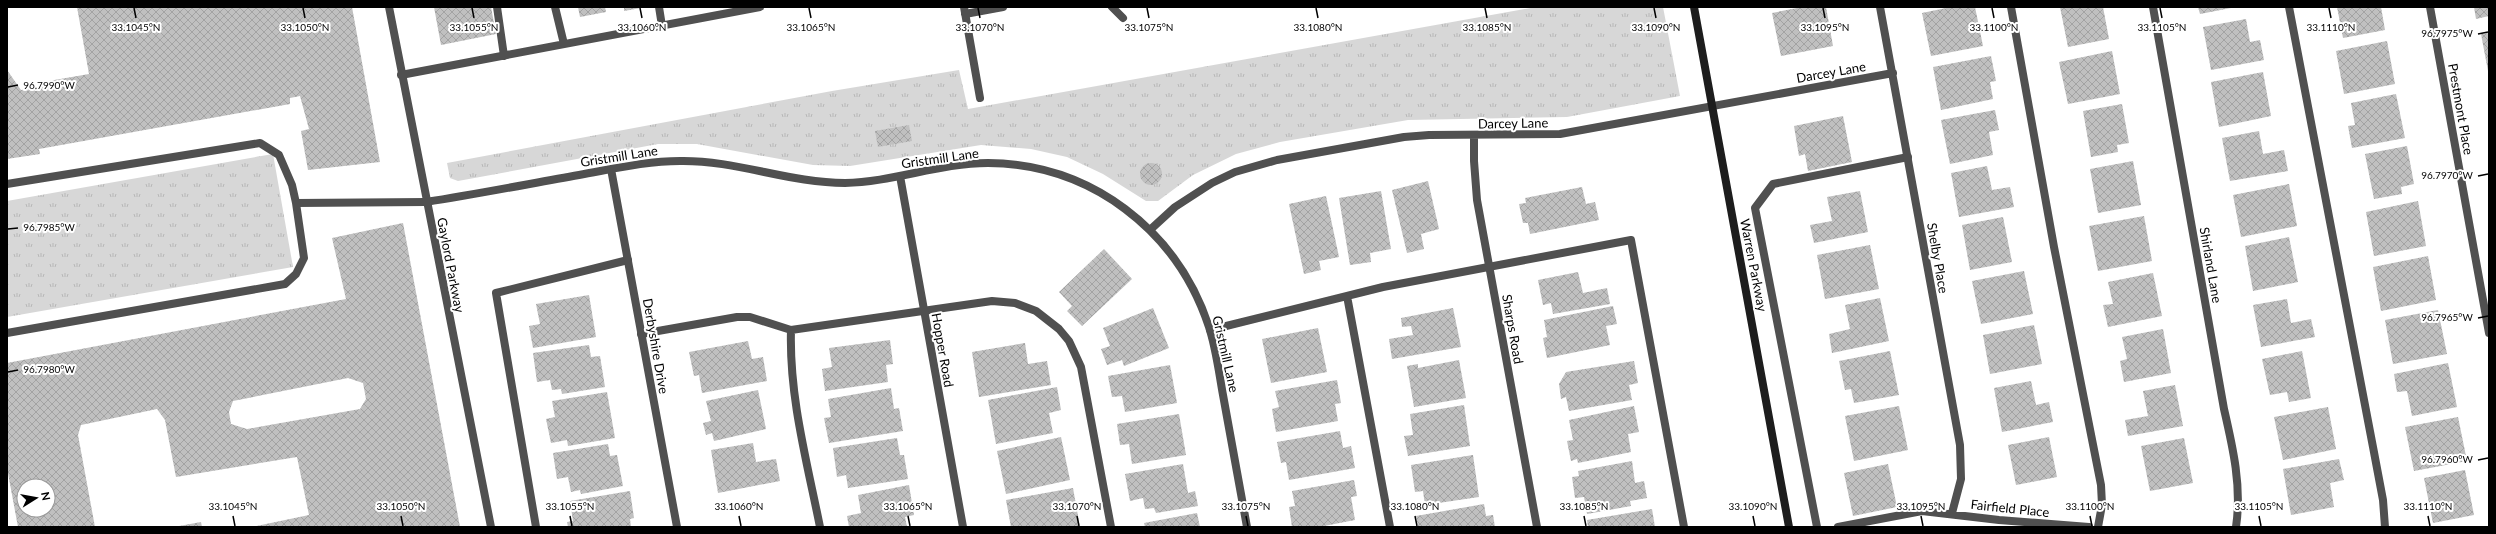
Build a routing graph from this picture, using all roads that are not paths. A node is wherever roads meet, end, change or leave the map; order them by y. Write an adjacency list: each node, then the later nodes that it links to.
1 (389, 7): 20 (street, Gaylord Parkway)
2 (497, 7): 18 (street)
3 (555, 7): 17 (street)
4 (659, 7): 16 (street)
5 (760, 7): 16 (street)
6 (1002, 7): 14 (street)
7 (1112, 7): 15 (street)
8 (1694, 7): 22 (main road, Warren Parkway)
9 (1880, 7): 19 (street, Shelby Place)
10 (2011, 7): 55 (street)
11 (2153, 7): 56 (street, Shirland Lane)
12 (2289, 7): 57 (street)
13 (2430, 7): 39 (street, Prestmont Place)
14 (964, 10): 21 (street)
15 (1123, 18)
16 (662, 26): 17 (street)
17 (564, 44): 18 (street)
18 (504, 56): 20 (street)
19 (1893, 73): 22 (street, Darcey Lane); 24 (street, Shelby Place)
20 (401, 75): 28 (street, Gaylord Parkway)
21 (980, 98)
22 (1712, 106): 23 (street, Darcey Lane); 51 (main road, Warren Parkway)
23 (1474, 135): 30 (street, Darcey Lane); 32 (street, Sharps Road)
24 (1908, 157): 40 (street, Shelby Place); 52 (street)
25 (611, 169): 26 (street, Gristmill Lane); 28 (street, Gristmill Lane); 31 (street, Derbyshire Drive)
26 (900, 176): 30 (street, Gristmill Lane); 34 (street, Hopper Road)
27 (7, 184): 29 (street)
28 (426, 202): 29 (street, Gristmill Lane); 41 (street, Gaylord Parkway)
29 (296, 203): 37 (street)
30 (1151, 229): 36 (street, Gristmill Lane)
31 (628, 260): 38 (street, Derbyshire Drive); 42 (street)
32 (1489, 266): 33 (street); 49 (street, Sharps Road); 50 (street)
33 (1347, 296): 36 (street); 48 (street)
34 (924, 312): 35 (street); 45 (street, Hopper Road); 46 (street)
35 (790, 330): 38 (street); 44 (street)
36 (1210, 330): 47 (street, Gristmill Lane)
37 (7, 333)
38 (641, 334): 43 (street, Derbyshire Drive)
39 (2489, 334)
40 (1952, 513): 53 (street, Fairfield Place); 54 (street, Fairfield Place)
41 (492, 527)
42 (536, 527)
43 (677, 527)
44 (820, 527)
45 (963, 527)
46 (1111, 527)
47 (1247, 527)
48 (1390, 527)
49 (1536, 527)
50 (1684, 527)
51 (1789, 527)
52 (1817, 527)
53 (1838, 527)
54 (2090, 527)
55 (2098, 527)
56 (2236, 527)
57 (2385, 527)

